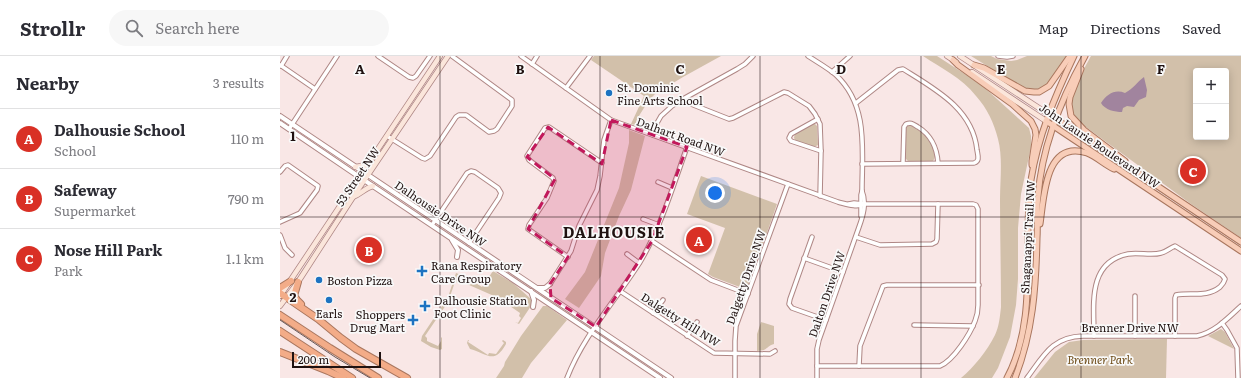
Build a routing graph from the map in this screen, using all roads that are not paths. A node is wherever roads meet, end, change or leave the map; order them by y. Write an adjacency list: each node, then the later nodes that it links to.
1 (287, 56): 23 (street)
2 (337, 56): 27 (street)
3 (378, 56): 4 (street)
4 (430, 56)
5 (440, 56): 41 (main road, 53 Street NW)
6 (448, 56): 42 (main road, 53 Street NW)
7 (452, 56): 42 (street)
8 (521, 56): 22 (street, Dalhart Road NW)
9 (538, 56): 22 (street)
10 (590, 56): 26 (street)
11 (754, 56): 28 (street)
12 (808, 56): 25 (street, Dalton Drive NW)
13 (850, 56): 25 (street)
14 (947, 56): 21 (main road, John Laurie Boulevard NW)
15 (960, 56): 24 (main road, John Laurie Boulevard NW)
16 (998, 56): 17 (street)
17 (1013, 56)
18 (1070, 56): 24 (main road)
19 (1074, 56): 30 (main road, Shaganappi Trail NW)
20 (1085, 56): 33 (main road, Shaganappi Trail NW); 57 (main road)
21 (953, 60): 35 (main road, John Laurie Boulevard NW); 51 (main road)
22 (532, 64): 26 (street, Dalhart Road NW)
23 (280, 65): 27 (street)
24 (974, 65): 30 (main road, John Laurie Boulevard NW)
25 (832, 72): 29 (street, Dalton Drive NW)
26 (566, 88): 34 (street, Dalhart Road NW)
27 (315, 89): 37 (street)
28 (683, 99): 32 (street); 40 (street)
29 (856, 103): 48 (street); 49 (street, Dalton Drive NW)
30 (1048, 114): 33 (main road, John Laurie Boulevard NW); 35 (main road, Shaganappi Trail NW)
31 (280, 116): 37 (street, Dalhousie Drive NW)
32 (818, 119): 44 (street); 44 (street)
33 (1056, 119): 38 (main road, Shaganappi Trail NW); 57 (main road, John Laurie Boulevard NW)
34 (611, 120): 40 (street, Dalhart Road NW); 46 (street)
35 (1046, 121): 38 (main road, John Laurie Boulevard NW); 51 (main road, Shaganappi Trail NW)
36 (280, 123): 39 (street, Dalhousie Drive NW)
37 (292, 124): 39 (street); 50 (street, Dalhousie Drive NW)
38 (1053, 126): 55 (main road, John Laurie Boulevard NW); 76 (main road, Shaganappi Trail NW)
39 (289, 129): 56 (street, Dalhousie Drive NW)
40 (653, 135): 43 (street, Dalhart Road NW)
41 (387, 136): 42 (street); 45 (main road, 53 Street NW)
42 (393, 139): 54 (main road, 53 Street NW)
43 (687, 147): 60 (street, Dalhart Road NW); 62 (street)
44 (821, 151): 63 (street)
45 (371, 160): 50 (main road); 53 (main road, 53 Street NW)
46 (602, 163): 84 (street); 84 (street)
47 (903, 163): 48 (street); 48 (street); 49 (street)
48 (938, 163)
49 (862, 164): 65 (street, Dalton Drive NW)
50 (355, 167): 53 (street, Dalhousie Drive NW)
51 (1033, 169): 134 (main road, Shaganappi Trail NW)
52 (280, 172): 69 (street)
53 (363, 172): 54 (street, Dalhousie Drive NW); 56 (main road, 53 Street NW)
54 (368, 175): 58 (main road, 53 Street NW); 68 (street, Dalhousie Drive NW)
55 (1127, 175): 76 (main road); 80 (main road, John Laurie Boulevard NW)
56 (359, 177): 58 (street, Dalhousie Drive NW); 88 (main road, 53 Street NW)
57 (1148, 179): 78 (main road, John Laurie Boulevard NW)
58 (364, 180): 61 (street, Dalhousie Drive NW); 64 (main road, 53 Street NW)
59 (658, 182): 62 (street)
60 (788, 184): 63 (street, Dalhart Road NW); 96 (street, Dalgetty Drive NW)
61 (373, 186): 64 (main road); 70 (street, Dalhousie Drive NW)
62 (672, 188): 71 (street)
63 (820, 196): 65 (street, Dalhart Road NW)
64 (353, 197): 89 (main road, 53 Street NW)
65 (862, 204): 66 (street, Dalhart Road NW); 73 (street, Dalton Drive NW)
66 (938, 204): 73 (street); 91 (street, Dalhart Road NW)
67 (644, 219): 71 (street)
68 (436, 221): 70 (street); 79 (street, Dalhousie Drive NW); 79 (street)
69 (280, 222)
70 (432, 225): 74 (street, Dalhousie Drive NW)
71 (659, 225): 77 (street)
72 (280, 235): 82 (street)
73 (856, 237): 87 (street, Dalton Drive NW)
74 (450, 238): 83 (street); 94 (street, Dalhousie Drive NW)
75 (812, 238): 85 (street)
76 (1037, 239): 135 (main road, Shaganappi Trail NW)
77 (652, 241): 86 (street); 96 (street)
78 (1241, 242)
79 (469, 243): 93 (street, Dalhousie Drive NW)
80 (1241, 251)
81 (627, 254): 86 (street)
82 (292, 255)
83 (457, 257)
84 (568, 257): 90 (street)
85 (804, 258): 87 (street); 107 (street)
86 (639, 263): 95 (street)
87 (843, 272): 107 (street, Dalton Drive NW)
88 (290, 281): 92 (highway); 97 (main road, 53 Street NW)
89 (298, 282): 97 (main road, 53 Street NW); 106 (highway)
90 (550, 284): 93 (street); 99 (street)
91 (978, 285): 111 (street); 124 (street)
92 (280, 288)
93 (537, 288): 99 (street, Dalhousie Drive NW)
94 (531, 291): 103 (street); 114 (street, Dalhousie Drive NW)
95 (620, 291): 104 (street, Dalgetty Hill NW); 112 (street)
96 (748, 294): 122 (street, Dalgetty Drive NW)
97 (282, 296): 101 (main road, 53 Street NW); 106 (highway)
98 (1135, 296): 117 (street)
99 (552, 298): 112 (street, Dalhousie Drive NW)
100 (663, 300): 104 (street)
101 (281, 305)
102 (1241, 306): 109 (street, Brenner Drive NW)
103 (533, 307)
104 (653, 313): 115 (street, Dalgetty Hill NW)
105 (280, 315): 127 (highway)
106 (318, 320): 128 (highway)
107 (826, 320): 123 (street, Dalton Drive NW)
108 (697, 322): 115 (street)
109 (1222, 323): 118 (street, Brenner Drive NW); 119 (street)
110 (914, 326): 111 (street)
111 (973, 326): 124 (street)
112 (596, 327): 114 (street); 131 (street, Dalhousie Drive NW)
113 (280, 331): 126 (highway)
114 (592, 332): 129 (street); 130 (street, Dalhousie Drive NW)
115 (687, 336): 122 (street, Dalgetty Hill NW)
116 (1094, 336): 117 (street, Brenner Drive NW); 118 (street); 136 (street, Brenner Drive NW)
117 (1135, 336): 118 (street, Brenner Drive NW)
118 (1175, 336)
119 (1239, 348): 137 (street)
120 (775, 351): 122 (street, Dalgetty Hill NW)
121 (280, 352): 125 (highway)
122 (735, 354): 132 (street, Dalgetty Drive NW)
123 (817, 366): 124 (street); 133 (street, Dalton Drive NW)
124 (859, 366)
125 (343, 378)
126 (352, 378)
127 (378, 378)
128 (407, 378)
129 (567, 378)
130 (660, 378)
131 (671, 378)
132 (735, 378)
133 (817, 378)
134 (1007, 378)
135 (1015, 378)
136 (1027, 378)
137 (1238, 378)

